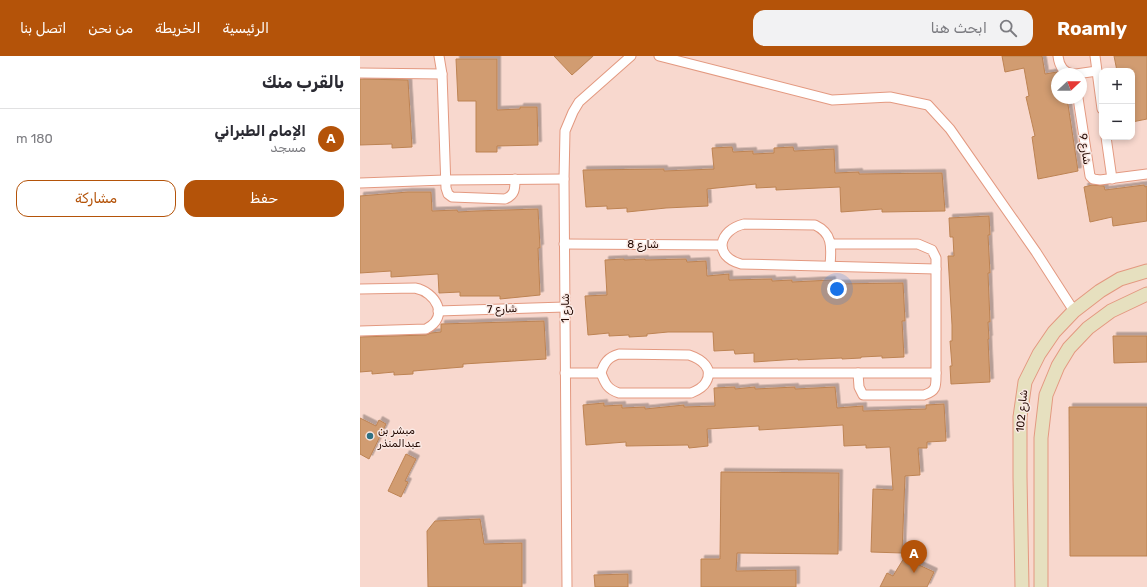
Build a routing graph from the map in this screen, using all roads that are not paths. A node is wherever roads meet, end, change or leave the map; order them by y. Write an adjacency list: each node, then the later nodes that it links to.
1 (439, 56): 10 (street)
2 (659, 56): 30 (street)
3 (1058, 56): 6 (street)
4 (1095, 56): 7 (street)
5 (628, 57): 16 (street, شارع 1)
6 (1062, 68)
7 (1097, 71): 8 (street); 12 (street)
8 (1087, 72)
9 (360, 73): 10 (street)
10 (442, 74): 18 (street)
11 (1079, 104): 17 (street, شارع 9)
12 (1101, 104)
13 (1106, 140): 17 (street, شارع 9)
14 (1147, 174): 17 (street, شارع 9)
15 (515, 179): 16 (street); 18 (street); 18 (street)
16 (564, 179): 20 (street, شارع 1)
17 (1112, 179)
18 (445, 180): 19 (street)
19 (360, 182)
20 (564, 244): 22 (street, شارع 8); 28 (street, شارع 1)
21 (831, 244): 22 (street); 23 (street); 24 (street)
22 (721, 245): 23 (street)
23 (830, 266): 24 (street)
24 (936, 269): 36 (street)
25 (1147, 271): 30 (street, شارع 102)
26 (360, 289): 29 (street)
27 (1147, 294): 38 (street, شارع 102)
28 (565, 307): 29 (street, شارع 7); 32 (street, شارع 1)
29 (438, 311): 31 (street)
30 (1074, 311): 37 (street, شارع 102)
31 (360, 331)
32 (565, 373): 33 (street); 39 (street, شارع 1)
33 (600, 373): 34 (street); 34 (street)
34 (708, 373): 35 (street)
35 (858, 373): 36 (street); 36 (street)
36 (936, 373)
37 (1020, 477): 38 (street); 40 (street, شارع 102)
38 (1040, 477): 41 (street, شارع 102)
39 (566, 587)
40 (1022, 587)
41 (1041, 587)

